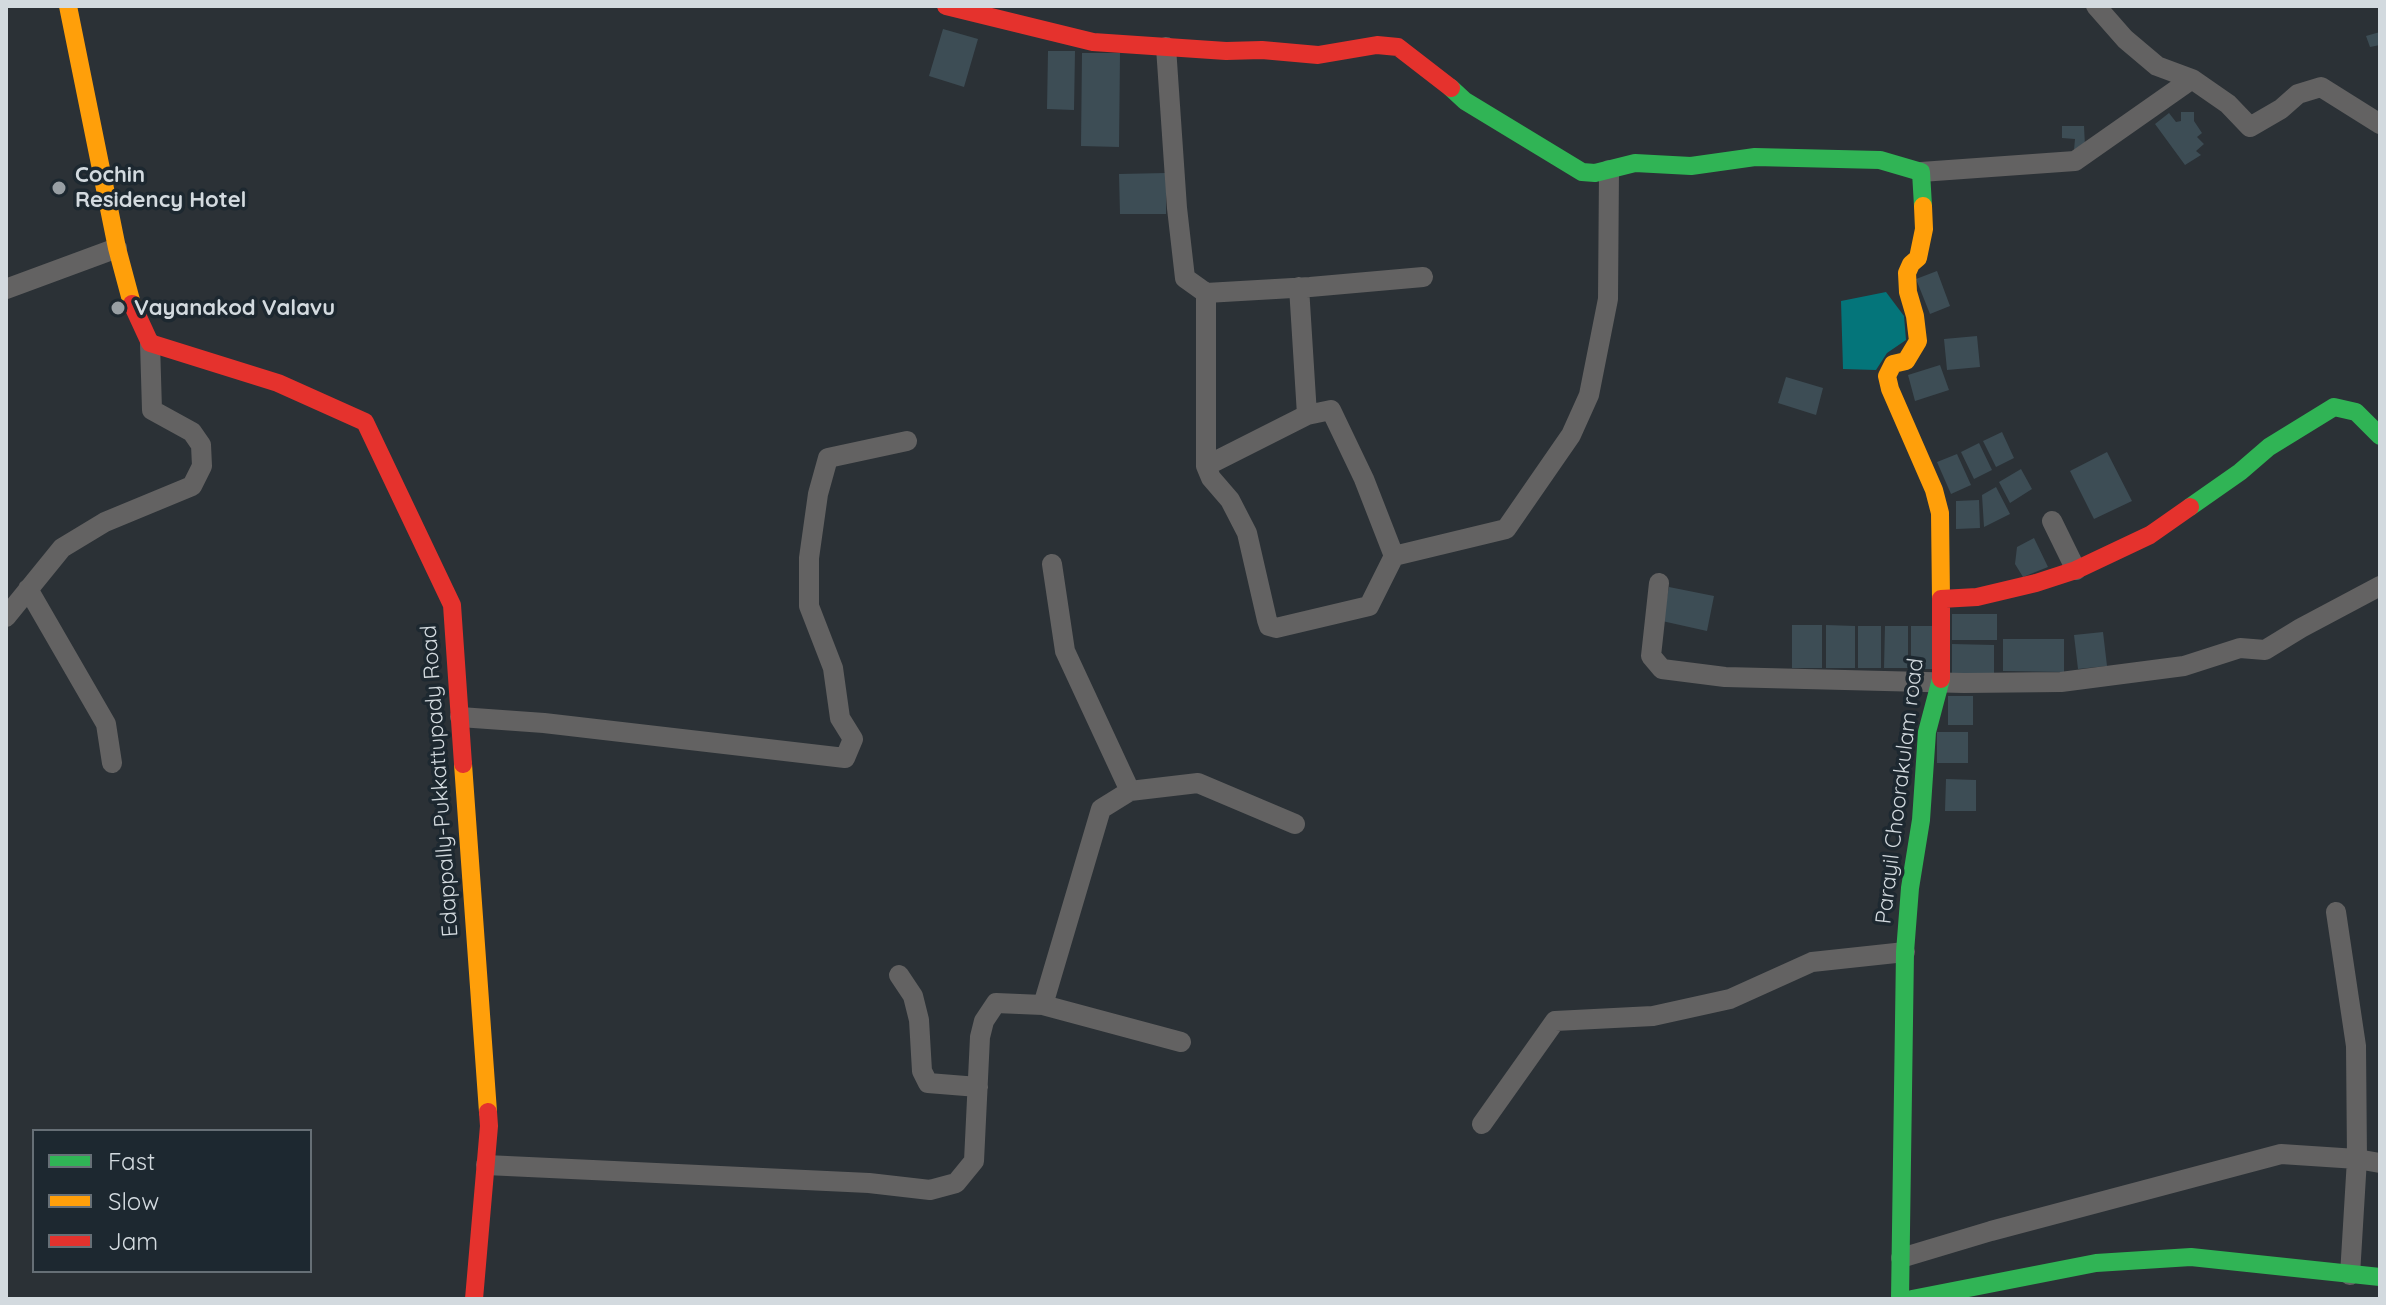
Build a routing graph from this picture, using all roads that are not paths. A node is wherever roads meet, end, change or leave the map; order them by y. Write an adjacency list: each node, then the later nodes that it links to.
1 (68, 6): 9 (street)
2 (946, 6): 4 (street)
3 (2096, 6): 5 (street)
4 (1166, 47): 7 (street); 13 (street)
5 (2192, 79): 6 (street); 8 (street)
6 (2380, 124)
7 (1609, 170): 8 (street); 20 (street)
8 (1921, 172): 26 (street)
9 (117, 248): 12 (street); 14 (street)
10 (1423, 277): 11 (street)
11 (1299, 287): 13 (street); 15 (street)
12 (6, 289)
13 (1206, 293): 18 (street)
14 (150, 343): 25 (street); 29 (street, Edappally-Pukkattupady Road)
15 (1307, 415): 18 (street); 20 (street)
16 (2380, 436): 22 (street)
17 (907, 441): 29 (street)
18 (1206, 466): 20 (street)
19 (2052, 521): 22 (street)
20 (1394, 556)
21 (1052, 564): 31 (street)
22 (2076, 570): 26 (street)
23 (1659, 583): 28 (street)
24 (2380, 586): 28 (street)
25 (28, 589): 27 (street); 30 (street)
26 (1941, 599): 28 (street, Parayil Choorakulam road)
27 (6, 617)
28 (1941, 682): 34 (street, Parayil Choorakulam road)
29 (460, 717): 42 (street, Edappally-Pukkattupady Road)
30 (112, 763)
31 (1130, 791): 32 (street); 36 (street)
32 (1295, 824)
33 (2336, 912): 40 (street)
34 (1905, 952): 39 (street); 43 (street, Parayil Choorakulam road)
35 (899, 975): 38 (street)
36 (1043, 1005): 37 (street); 38 (street)
37 (1181, 1042)
38 (978, 1087): 42 (street)
39 (1482, 1124)
40 (2357, 1159): 41 (street); 43 (street); 44 (street)
41 (2380, 1163)
42 (486, 1165): 47 (street, Edappally-Pukkattupady Road)
43 (1901, 1258): 48 (street, Parayil Choorakulam road)
44 (2350, 1275): 45 (street); 46 (street)
45 (2380, 1277)
46 (1945, 1296): 49 (street)
47 (474, 1299)
48 (1900, 1299)
49 (1912, 1299)

